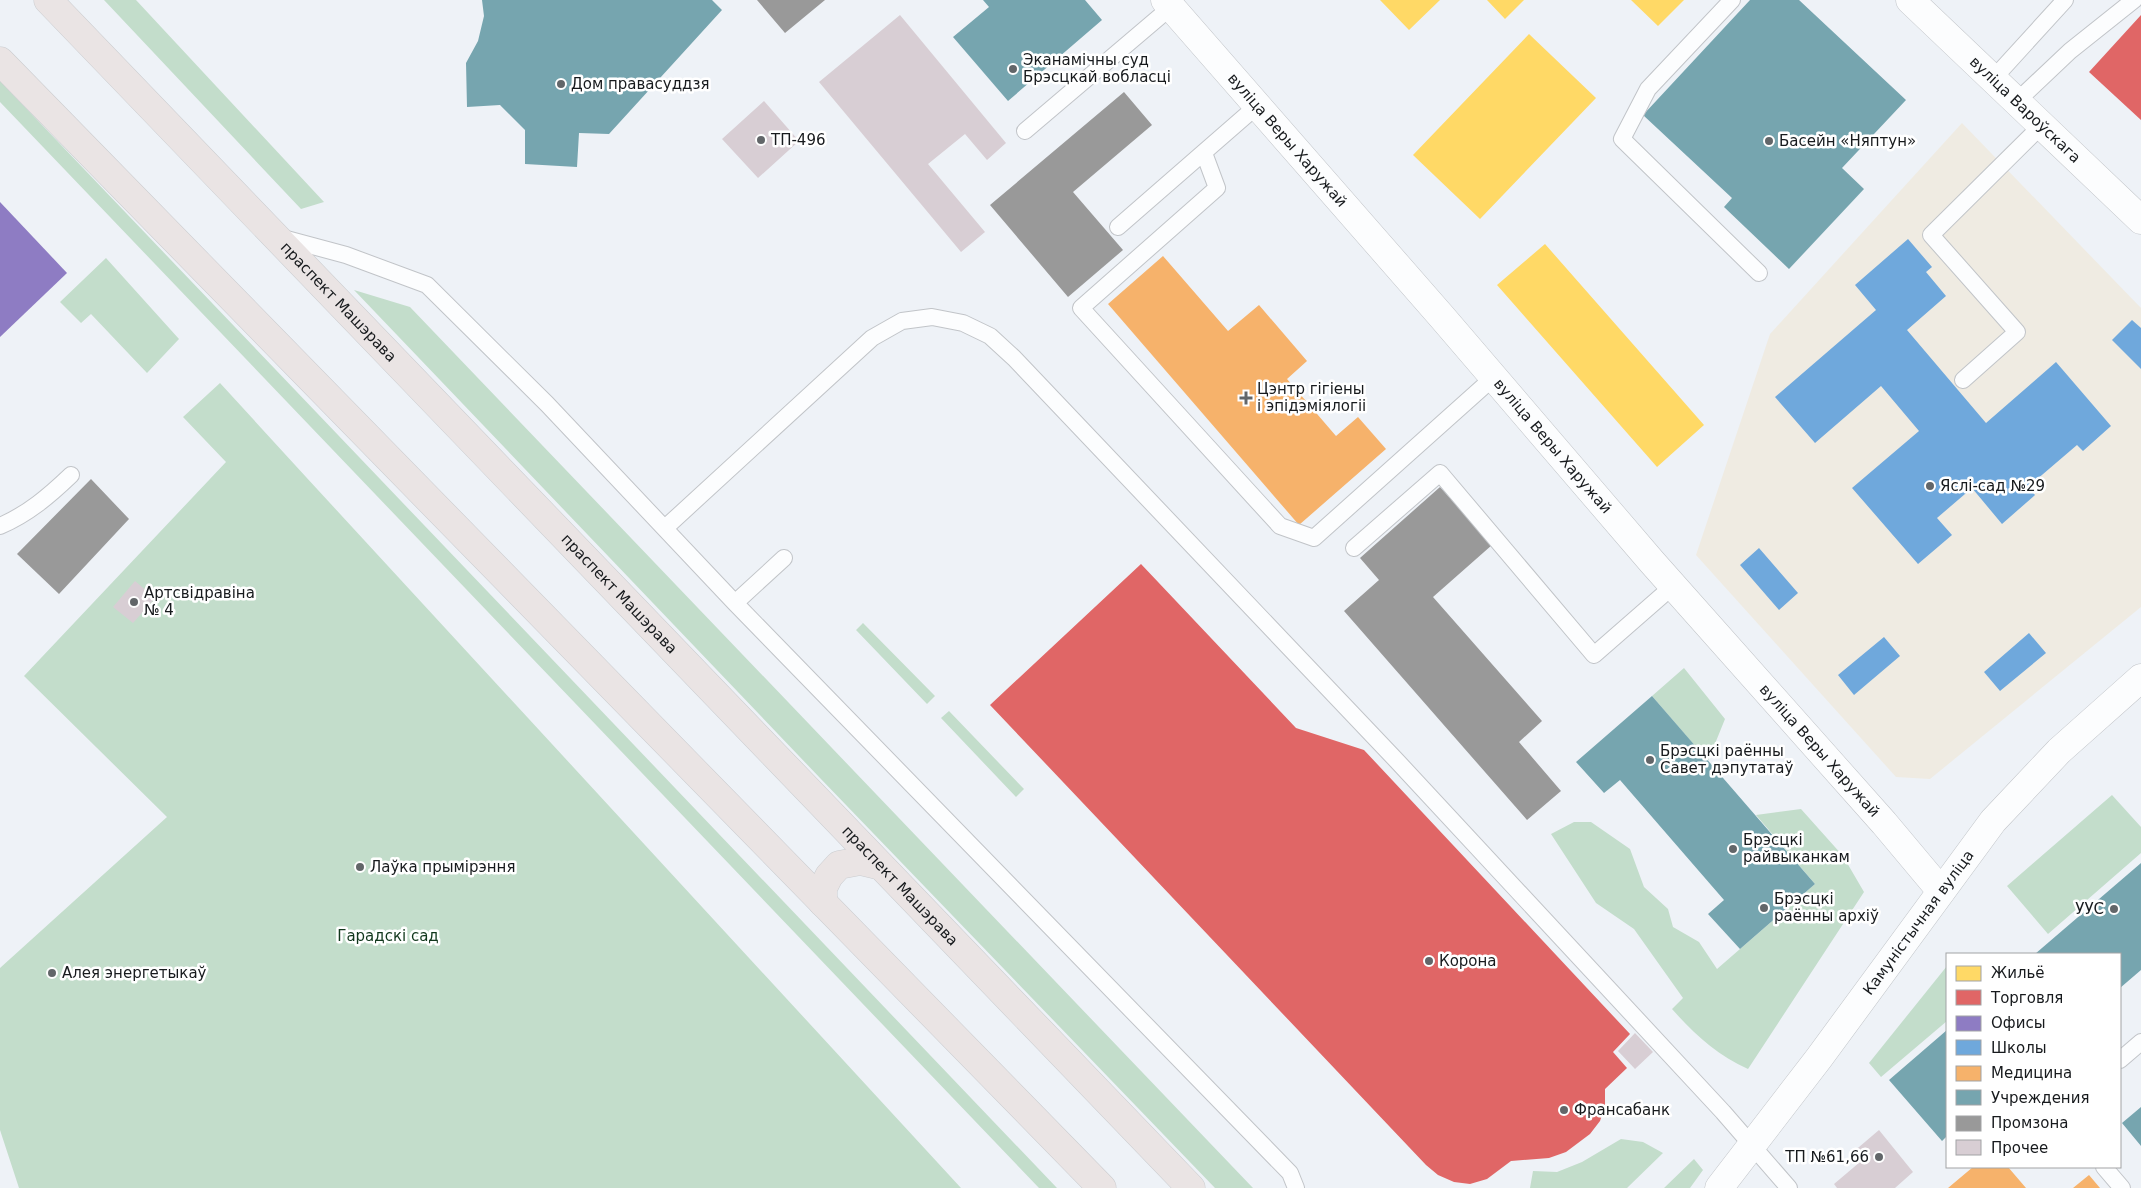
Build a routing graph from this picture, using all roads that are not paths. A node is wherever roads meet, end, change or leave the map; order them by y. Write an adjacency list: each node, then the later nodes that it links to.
1 (48, 0): 16 (main road, праспект Машэрава)
2 (1732, 0): 17 (lane)
3 (1910, 0): 8 (street, вуліца Вароўскага)
4 (2065, 0): 8 (lane)
5 (2134, 0): 9 (lane)
6 (1168, 3): 10 (street, вуліца Веры Харужай); 12 (lane)
7 (0, 61): 30 (main road)
8 (1993, 79): 9 (street, вуліца Вароўскага)
9 (2016, 102): 11 (street, вуліца Вароўскага)
10 (1258, 105): 13 (lane); 18 (street, вуліца Веры Харужай)
11 (2041, 126): 14 (street, вуліца Вароўскага); 19 (lane)
12 (1025, 131)
13 (1204, 153): 15 (lane); 18 (lane)
14 (2141, 220)
15 (1118, 227)
16 (274, 236): 22 (lane); 28 (main road, праспект Машэрава)
17 (1759, 272)
18 (1494, 377): 25 (street, вуліца Веры Харужай)
19 (1963, 380)
20 (71, 475): 21 (lane)
21 (0, 526)
22 (665, 528): 26 (lane); 33 (lane)
23 (1354, 548): 25 (lane)
24 (784, 558): 26 (lane)
25 (1673, 586): 29 (street, вуліца Веры Харужай)
26 (735, 603): 37 (lane)
27 (2141, 678): 29 (street, Камуністычная вуліца)
28 (881, 866): 30 (main road); 36 (main road, праспект Машэрава)
29 (1941, 891): 33 (street, Камуністычная вуліца)
30 (823, 903): 35 (main road)
31 (2141, 1042): 32 (lane)
32 (2121, 1059)
33 (1752, 1146): 38 (street, Камуністычная вуліца); 39 (lane)
34 (2105, 1168): 40 (lane)
35 (1102, 1188)
36 (1190, 1188)
37 (1296, 1188)
38 (1719, 1188)
39 (1789, 1188)
40 (2122, 1188)

